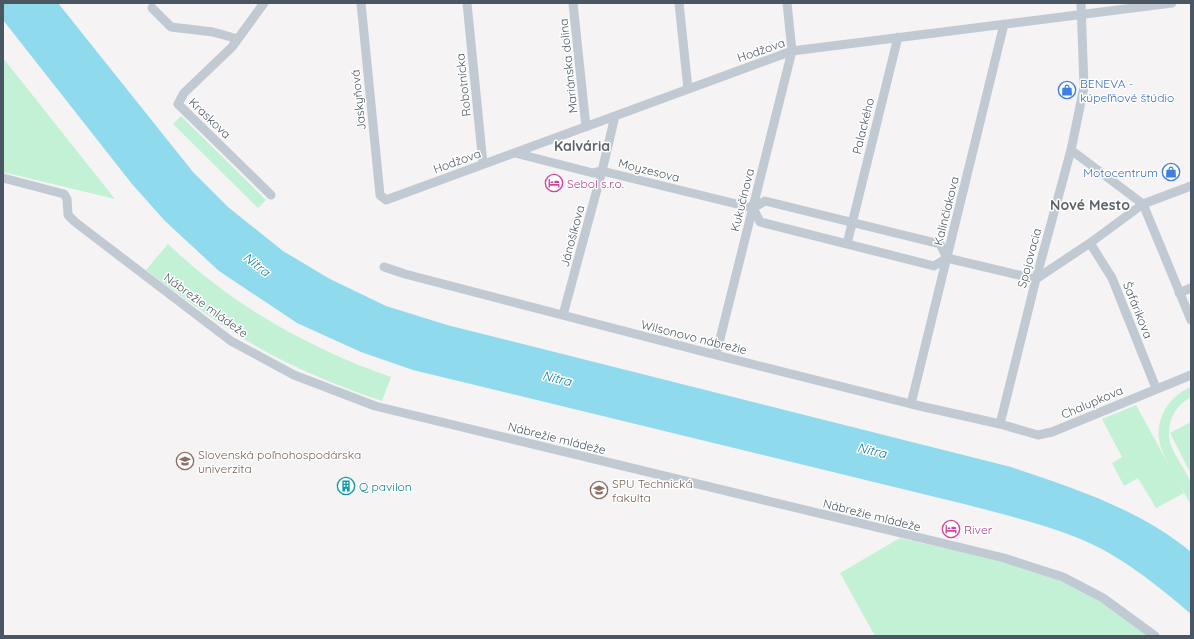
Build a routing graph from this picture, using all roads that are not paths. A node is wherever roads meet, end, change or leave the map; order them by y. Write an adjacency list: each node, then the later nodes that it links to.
1 (264, 3): 13 (street, Kraskova)
2 (360, 3): 25 (street, Jaskyňová)
3 (467, 3): 20 (street, Robotnícka)
4 (573, 3): 17 (street, Mariánska dolina)
5 (679, 3): 15 (street)
6 (787, 3): 14 (street, Kukučínova)
7 (1081, 3): 10 (street, Spojovacia)
8 (1172, 3): 10 (street, Hodžova)
9 (152, 8): 13 (street)
10 (1082, 14): 11 (street, Hodžova); 18 (street, Spojovacia)
11 (1004, 24): 12 (street, Hodžova); 31 (street, Kalinčiakova)
12 (898, 37): 14 (street, Hodžova); 28 (street, Palackého)
13 (238, 40): 24 (street, Kraskova)
14 (792, 51): 15 (street, Hodžova); 27 (street, Kukučínova)
15 (688, 89): 16 (street, Hodžova)
16 (615, 116): 17 (street, Hodžova); 21 (street, Jánošíkova)
17 (586, 127): 19 (street, Hodžova)
18 (1071, 150): 26 (street); 33 (street, Spojovacia)
19 (515, 153): 20 (street, Hodžova); 21 (street, Moyzesova)
20 (483, 164): 25 (street, Hodžova)
21 (602, 171): 27 (street, Moyzesova); 36 (street, Jánošíkova)
22 (3, 178): 43 (street, Nábrežie mládeže)
23 (1191, 186): 26 (street)
24 (271, 195)
25 (380, 195)
26 (1143, 204): 29 (street); 35 (street)
27 (753, 208): 28 (street); 30 (street); 38 (street, Kukučínova)
28 (851, 222): 30 (street, Palackého); 31 (street)
29 (1090, 243): 33 (street); 40 (street, Šafárikova)
30 (846, 244): 31 (street)
31 (947, 258): 33 (street); 41 (street, Kalinčiakova)
32 (384, 267): 36 (street, Wilsonovo nábrežie)
33 (1036, 279): 42 (street, Spojovacia)
34 (1191, 288): 35 (street)
35 (1179, 292): 37 (street)
36 (563, 315): 38 (street, Wilsonovo nábrežie)
37 (1191, 320)
38 (716, 355): 41 (street, Wilsonovo nábrežie)
39 (1191, 375): 40 (street, Chalupkova)
40 (1156, 388): 42 (street, Chalupkova)
41 (911, 404): 42 (street, Wilsonovo nábrežie)
42 (1000, 424)
43 (1155, 636)

